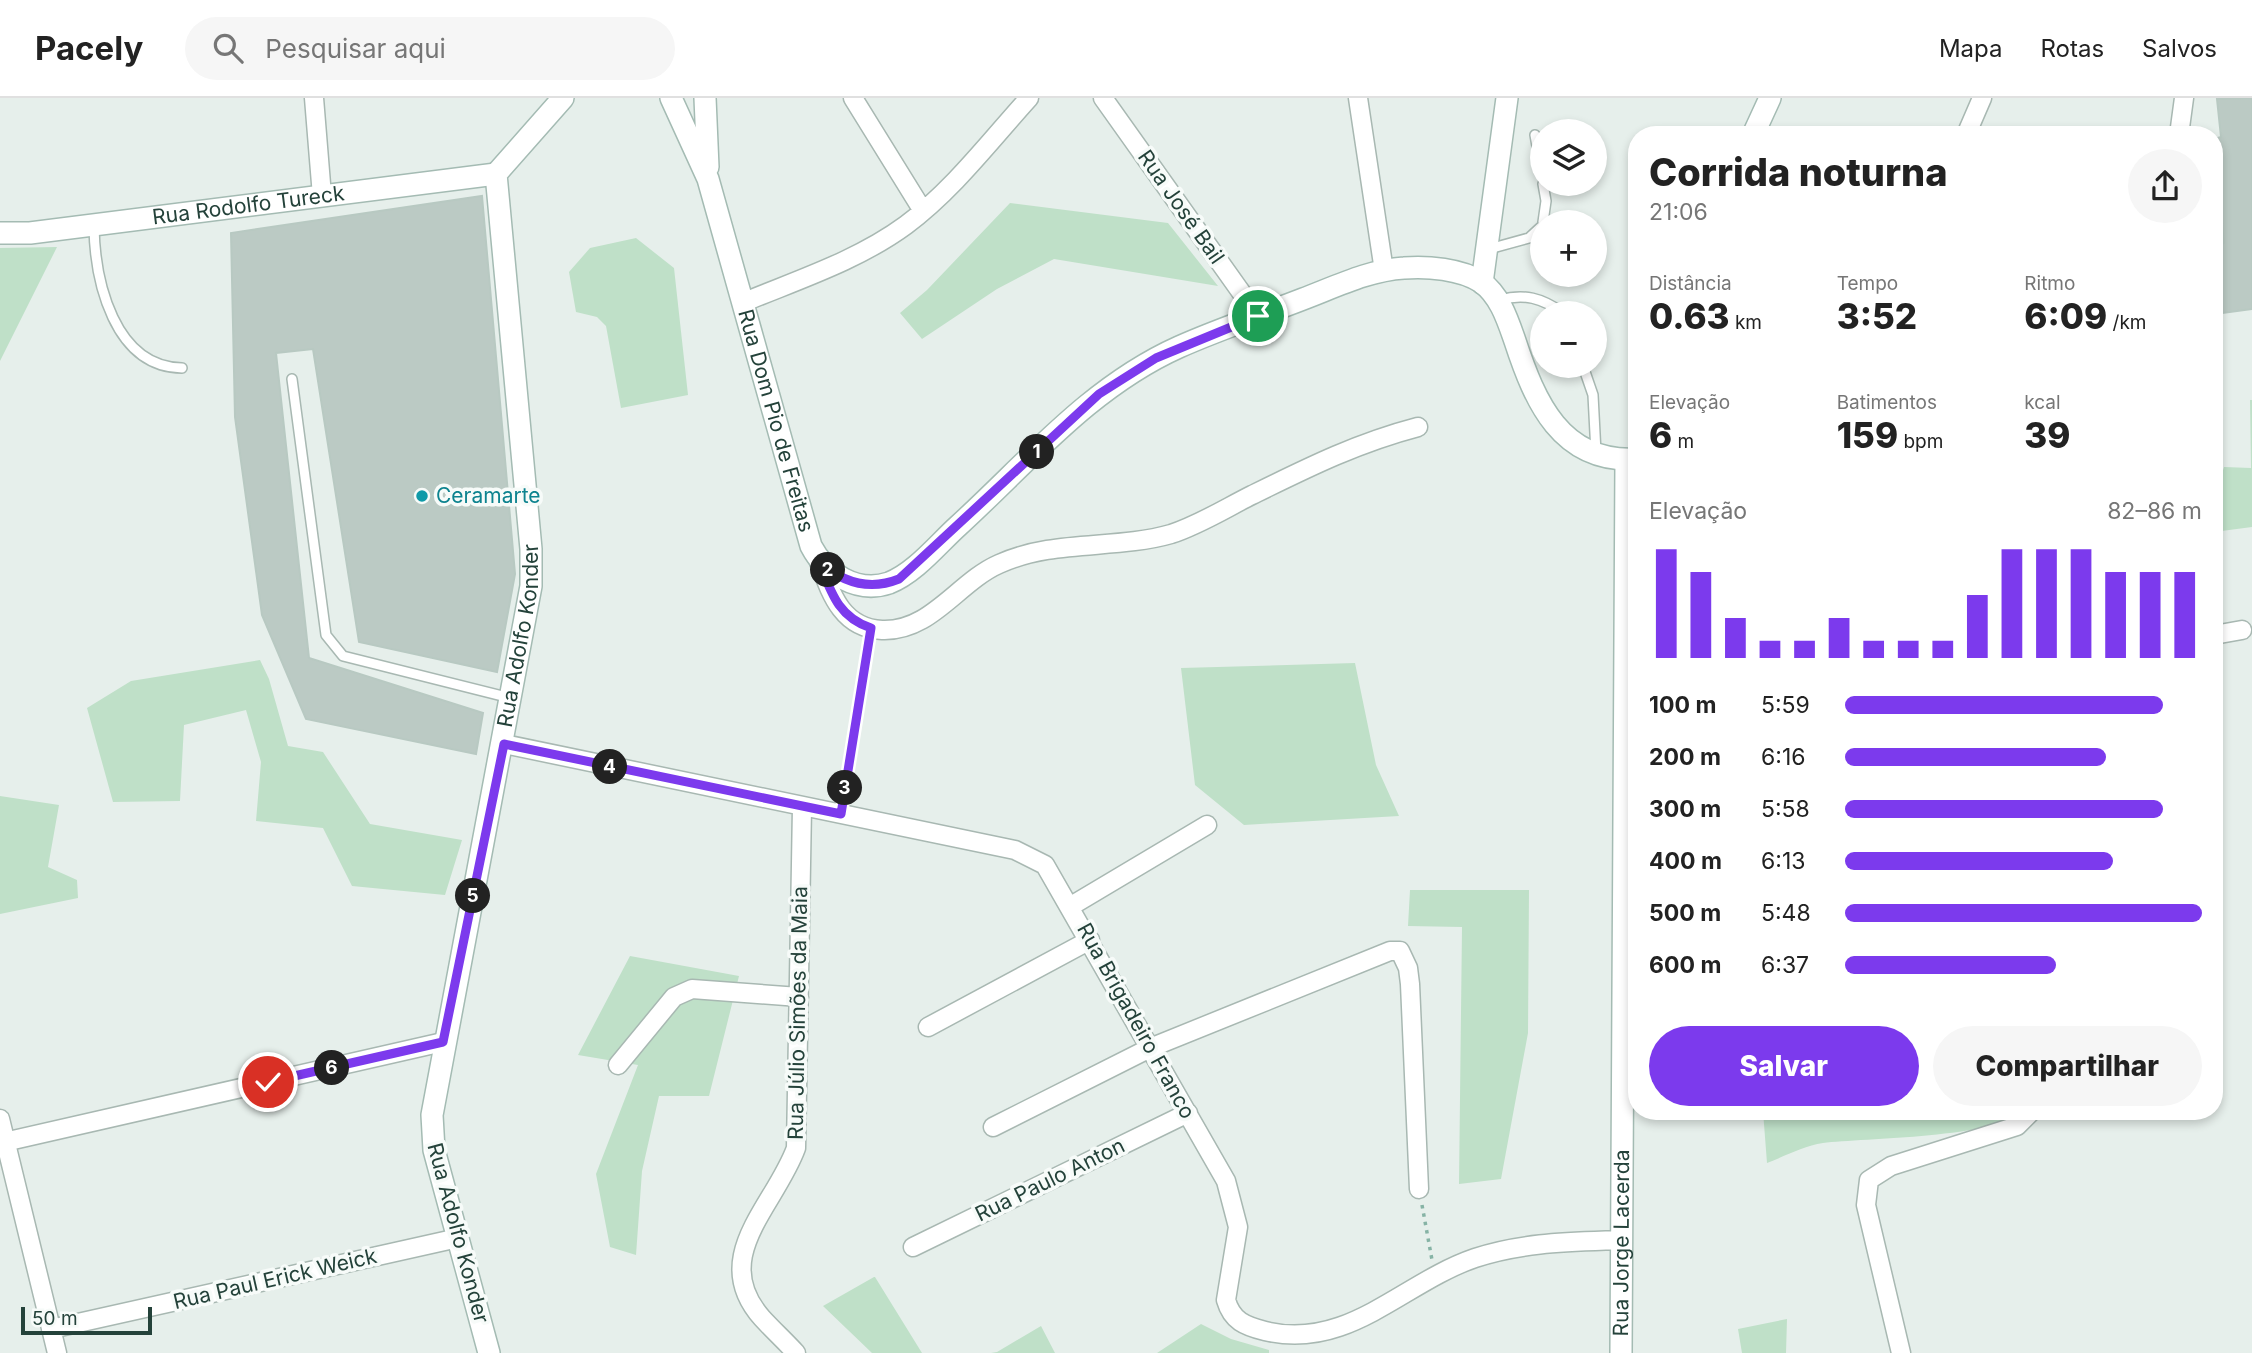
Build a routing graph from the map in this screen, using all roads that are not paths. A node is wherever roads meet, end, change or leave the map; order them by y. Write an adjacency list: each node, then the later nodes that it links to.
1 (314, 98): 18 (street)
2 (563, 98): 16 (main road)
3 (671, 98): 17 (main road, Rua Dom Pio de Freitas)
4 (705, 98): 17 (main road, Rua Dom Pio de Freitas)
5 (853, 98): 19 (street)
6 (1029, 98): 19 (street)
7 (1103, 98): 29 (street, Rua José Bail)
8 (1358, 98): 24 (street)
9 (1507, 98): 23 (main road)
10 (1770, 98): 13 (main road)
11 (1982, 98): 14 (street)
12 (2184, 98): 15 (street)
13 (1757, 126)
14 (1970, 126)
15 (2180, 126)
16 (496, 174): 18 (main road, Rua Rodolfo Tureck); 39 (main road, Rua Adolfo Konder)
17 (708, 179): 28 (main road, Rua Dom Pio de Freitas)
18 (322, 196): 20 (main road, Rua Rodolfo Tureck)
19 (923, 211): 28 (street)
20 (93, 225): 21 (main road, Rua Rodolfo Tureck); 30 (lane)
21 (0, 233)
22 (1530, 237): 23 (lane)
23 (1487, 250): 25 (main road)
24 (1384, 271): 25 (main road); 29 (main road)
25 (1482, 283): 26 (main road)
26 (1498, 300): 27 (lane); 34 (main road)
27 (1541, 301)
28 (742, 303): 36 (main road, Rua Dom Pio de Freitas)
29 (1258, 316): 36 (main road)
30 (182, 368)
31 (1587, 378): 34 (lane)
32 (292, 379): 39 (lane)
33 (1419, 427): 36 (street)
34 (1596, 455): 35 (main road)
35 (1628, 459)
36 (819, 562)
37 (2242, 630): 38 (street)
38 (2223, 633)
39 (512, 699): 40 (main road, Rua Adolfo Konder)
40 (504, 744): 41 (street, Rua Brigadeiro Franco); 47 (main road, Rua Adolfo Konder)
41 (803, 807): 43 (street, Rua Brigadeiro Franco); 45 (street, Rua Júlio Simões da Maia)
42 (1207, 825): 43 (street)
43 (1071, 906): 44 (street, Rua Brigadeiro Franco)
44 (1090, 940): 46 (street); 48 (street, Rua Brigadeiro Franco)
45 (799, 997): 49 (street); 63 (street, Rua Júlio Simões da Maia)
46 (928, 1027)
47 (443, 1042): 55 (street); 57 (main road, Rua Adolfo Konder)
48 (1150, 1048): 51 (street, Rua Brigadeiro Franco); 54 (street); 56 (street)
49 (618, 1065)
50 (1628, 1065): 58 (main road, Rua Jorge Lacerda)
51 (1188, 1113): 58 (street, Rua Brigadeiro Franco); 59 (street, Rua Paulo Anton)
52 (0, 1119): 55 (street)
53 (2023, 1120): 65 (street)
54 (993, 1127)
55 (3, 1142): 60 (street)
56 (1419, 1189)
57 (458, 1238): 60 (street, Rua Paul Erick Weick); 62 (main road, Rua Adolfo Konder)
58 (1622, 1240): 64 (main road, Rua Jorge Lacerda)
59 (913, 1247)
60 (51, 1329): 61 (street)
61 (57, 1353)
62 (489, 1353)
63 (796, 1353)
64 (1621, 1353)
65 (1901, 1353)

